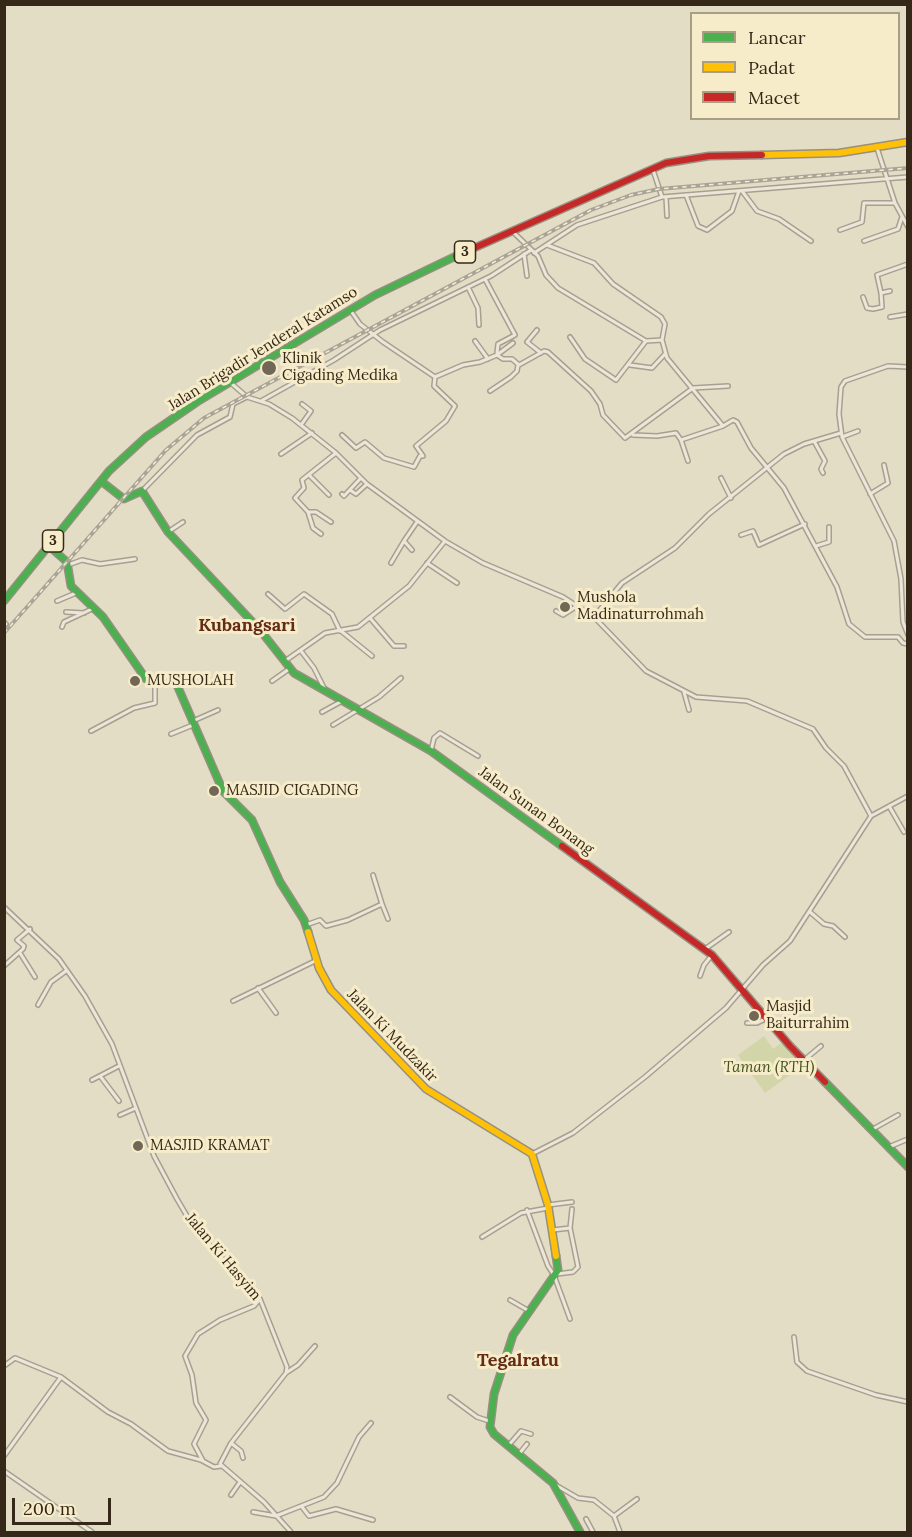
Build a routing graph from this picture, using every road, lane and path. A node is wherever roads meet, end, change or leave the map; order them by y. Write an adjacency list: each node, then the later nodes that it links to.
1 (908, 142): 2 (main road, Jalan Brigadir Jenderal Katamso / 3)
2 (878, 148): 3 (main road, Jalan Brigadir Jenderal Katamso / 3); 4 (street)
3 (652, 168): 8 (street); 14 (main road, Jalan Brigadir Jenderal Katamso / 3)
4 (889, 177): 5 (street); 6 (street); 9 (street)
5 (908, 177)
6 (741, 191): 7 (street); 7 (street); 15 (street)
7 (686, 195): 8 (street)
8 (664, 197): 10 (street); 17 (street)
9 (895, 203): 11 (street); 13 (street)
10 (667, 216)
11 (902, 217): 12 (street); 16 (street)
12 (908, 227)
13 (840, 230)
14 (512, 231): 18 (street); 27 (main road, Jalan Brigadir Jenderal Katamso / 3)
15 (811, 241)
16 (864, 241)
17 (547, 245): 18 (street); 34 (street)
18 (532, 251): 19 (street); 36 (street)
19 (524, 254): 21 (street); 22 (street)
20 (908, 264): 25 (street)
21 (528, 276)
22 (485, 279): 23 (street); 39 (street)
23 (468, 287): 30 (street); 32 (street)
24 (890, 291): 25 (street)
25 (880, 293): 26 (street)
26 (863, 297)
27 (349, 309): 32 (street); 46 (main road, Jalan Brigadir Jenderal Katamso / 3)
28 (908, 314): 29 (street)
29 (890, 317)
30 (479, 325)
31 (537, 330): 38 (street)
32 (373, 334): 45 (street); 51 (street)
33 (570, 337): 43 (street)
34 (662, 340): 36 (street); 40 (street)
35 (475, 341): 41 (street)
36 (646, 341): 43 (street)
37 (513, 343): 39 (street)
38 (541, 353): 42 (street); 58 (street)
39 (497, 354): 41 (street); 42 (street)
40 (665, 354): 43 (street); 48 (street)
41 (488, 359): 45 (street)
42 (518, 365): 49 (street)
43 (630, 365)
44 (908, 367): 59 (street)
45 (435, 377): 57 (street)
46 (231, 383): 50 (street); 71 (main road, Jalan Brigadir Jenderal Katamso / 3)
47 (728, 386): 48 (street)
48 (693, 388): 54 (street); 58 (street)
49 (490, 391)
50 (247, 397): 51 (street); 74 (street)
51 (261, 401): 53 (street)
52 (302, 404): 53 (street)
53 (301, 424): 56 (street)
54 (723, 426): 60 (street); 66 (street)
55 (858, 431): 59 (street)
56 (312, 433): 62 (street); 63 (street)
57 (342, 435)
58 (632, 435): 60 (street)
59 (842, 435): 61 (street); 76 (street)
60 (681, 440): 64 (street)
61 (814, 441): 66 (street); 67 (street)
62 (336, 453): 68 (street); 70 (street)
63 (280, 454)
64 (688, 461)
65 (884, 465): 76 (street)
66 (768, 466): 78 (street); 83 (street)
67 (823, 473)
68 (309, 475): 77 (street); 79 (street)
69 (721, 478): 78 (street)
70 (360, 479): 72 (street); 73 (street)
71 (101, 481): 74 (main road); 90 (main road, Jalan Brigadir Jenderal Katamso / 3)
72 (367, 484): 73 (street); 82 (street)
73 (350, 490): 75 (street)
74 (141, 491): 85 (main road, Jalan Sunan Bonang)
75 (342, 494)
76 (870, 494): 111 (street)
77 (329, 495)
78 (731, 498): 107 (street)
79 (308, 512): 81 (street); 86 (street)
80 (183, 522): 85 (street)
81 (331, 522)
82 (417, 522): 88 (street); 89 (street)
83 (805, 524): 87 (street); 91 (street)
84 (829, 527): 91 (street)
85 (168, 532): 116 (main road, Jalan Sunan Bonang)
86 (321, 534)
87 (741, 535)
88 (445, 541): 94 (street); 102 (street)
89 (404, 542): 92 (street); 95 (street)
90 (50, 546): 96 (main road); 100 (main road, Jalan Brigadir Jenderal Katamso / 3)
91 (816, 546): 112 (street)
92 (412, 550)
93 (135, 559): 96 (street)
94 (427, 562): 97 (street); 108 (street)
95 (391, 563)
96 (68, 565): 98 (main road)
97 (457, 583)
98 (76, 593): 101 (street); 103 (main road, Jalan Ki Mudzakir)
99 (268, 594): 110 (street)
100 (4, 601)
101 (57, 602)
102 (577, 606): 104 (street); 107 (street)
103 (94, 608): 106 (street); 120 (main road, Jalan Ki Mudzakir)
104 (556, 611)
105 (66, 612): 106 (street)
106 (84, 613): 109 (street)
107 (594, 616): 121 (street)
108 (370, 618): 110 (street); 113 (street)
109 (62, 627)
110 (341, 631): 114 (street); 115 (street)
111 (908, 635)
112 (908, 644)
113 (404, 646)
114 (301, 651): 116 (street); 122 (street)
115 (372, 656)
116 (283, 662): 117 (main road, Jalan Sunan Bonang)
117 (289, 669): 119 (street); 122 (main road, Jalan Sunan Bonang)
118 (401, 678): 125 (street)
119 (272, 681)
120 (155, 683): 128 (main road, Jalan Ki Mudzakir); 130 (street)
121 (683, 691): 126 (street); 136 (street)
122 (326, 692): 123 (main road, Jalan Sunan Bonang)
123 (342, 701): 125 (main road, Jalan Sunan Bonang); 127 (street)
124 (218, 710): 128 (street)
125 (357, 710): 129 (street); 132 (main road, Jalan Sunan Bonang)
126 (689, 710)
127 (321, 712)
128 (193, 723): 131 (street); 143 (main road, Jalan Ki Mudzakir)
129 (333, 725)
130 (91, 731)
131 (171, 734)
132 (431, 751): 133 (street); 147 (main road, Jalan Sunan Bonang)
133 (478, 756)
134 (908, 796): 135 (street)
135 (889, 806): 136 (street); 137 (street)
136 (871, 816): 141 (street)
137 (904, 832)
138 (373, 875): 139 (street)
139 (382, 904): 142 (street); 143 (street)
140 (4, 907): 144 (street, Jalan Ki Hasyim)
141 (810, 912): 146 (street); 156 (street)
142 (388, 919)
143 (306, 925): 150 (main road, Jalan Ki Mudzakir)
144 (30, 929): 148 (street); 152 (street, Jalan Ki Hasyim)
145 (729, 932): 147 (street)
146 (845, 937)
147 (705, 949): 149 (main road, Jalan Sunan Bonang)
148 (20, 953): 151 (street); 154 (street)
149 (712, 955): 153 (street); 156 (main road, Jalan Sunan Bonang)
150 (317, 960): 155 (street); 174 (main road, Jalan Ki Mudzakir)
151 (4, 966)
152 (66, 971): 158 (street); 164 (street, Jalan Ki Hasyim)
153 (700, 976)
154 (35, 977)
155 (258, 988): 157 (street); 159 (street)
156 (742, 989): 160 (main road, Jalan Sunan Bonang); 174 (street)
157 (233, 1001)
158 (39, 1005)
159 (276, 1013)
160 (767, 1018): 161 (street); 163 (main road, Jalan Sunan Bonang)
161 (747, 1023)
162 (821, 1046): 163 (street)
163 (803, 1060): 171 (main road, Jalan Sunan Bonang)
164 (120, 1066): 165 (street); 168 (street, Jalan Ki Hasyim)
165 (100, 1076): 166 (street); 167 (street)
166 (92, 1080)
167 (118, 1101)
168 (136, 1108): 170 (street); 184 (street, Jalan Ki Hasyim)
169 (898, 1114): 171 (street)
170 (120, 1115)
171 (871, 1130): 173 (main road, Jalan Sunan Bonang)
172 (908, 1139): 173 (street)
173 (887, 1147): 175 (main road, Jalan Sunan Bonang)
174 (532, 1154): 177 (main road)
175 (908, 1167)
176 (572, 1202): 177 (street)
177 (548, 1207): 179 (street); 181 (main road)
178 (572, 1209): 180 (street)
179 (527, 1210): 182 (street); 183 (street)
180 (570, 1228): 181 (street); 183 (street)
181 (553, 1230): 183 (main road)
182 (482, 1237)
183 (556, 1276): 186 (main road); 187 (street)
184 (260, 1299): 191 (street, Jalan Ki Hasyim); 204 (street)
185 (510, 1300): 186 (street)
186 (529, 1311): 195 (main road)
187 (570, 1319)
188 (794, 1337): 194 (street)
189 (315, 1346): 191 (street)
190 (4, 1366): 192 (street)
191 (286, 1373): 198 (street)
192 (61, 1377): 202 (street); 204 (street)
193 (450, 1397): 195 (street)
194 (908, 1402)
195 (489, 1421): 200 (main road)
196 (371, 1423): 211 (street)
197 (531, 1434): 200 (street)
198 (231, 1443): 203 (street); 205 (street)
199 (527, 1444): 201 (street)
200 (508, 1446): 201 (main road)
201 (518, 1455): 208 (main road)
202 (4, 1456)
203 (243, 1458)
204 (203, 1461): 205 (street)
205 (221, 1466): 207 (street)
206 (4, 1471): 217 (street)
207 (240, 1482): 209 (street); 213 (street)
208 (553, 1483): 214 (street); 219 (main road)
209 (231, 1496)
210 (637, 1499): 214 (street)
211 (302, 1507): 213 (street); 216 (street)
212 (253, 1512): 213 (street)
213 (276, 1516): 218 (street)
214 (614, 1516): 221 (street)
215 (586, 1519): 220 (street)
216 (374, 1520)
217 (93, 1533)
218 (291, 1533)
219 (580, 1533)
220 (593, 1533)
221 (620, 1533)

